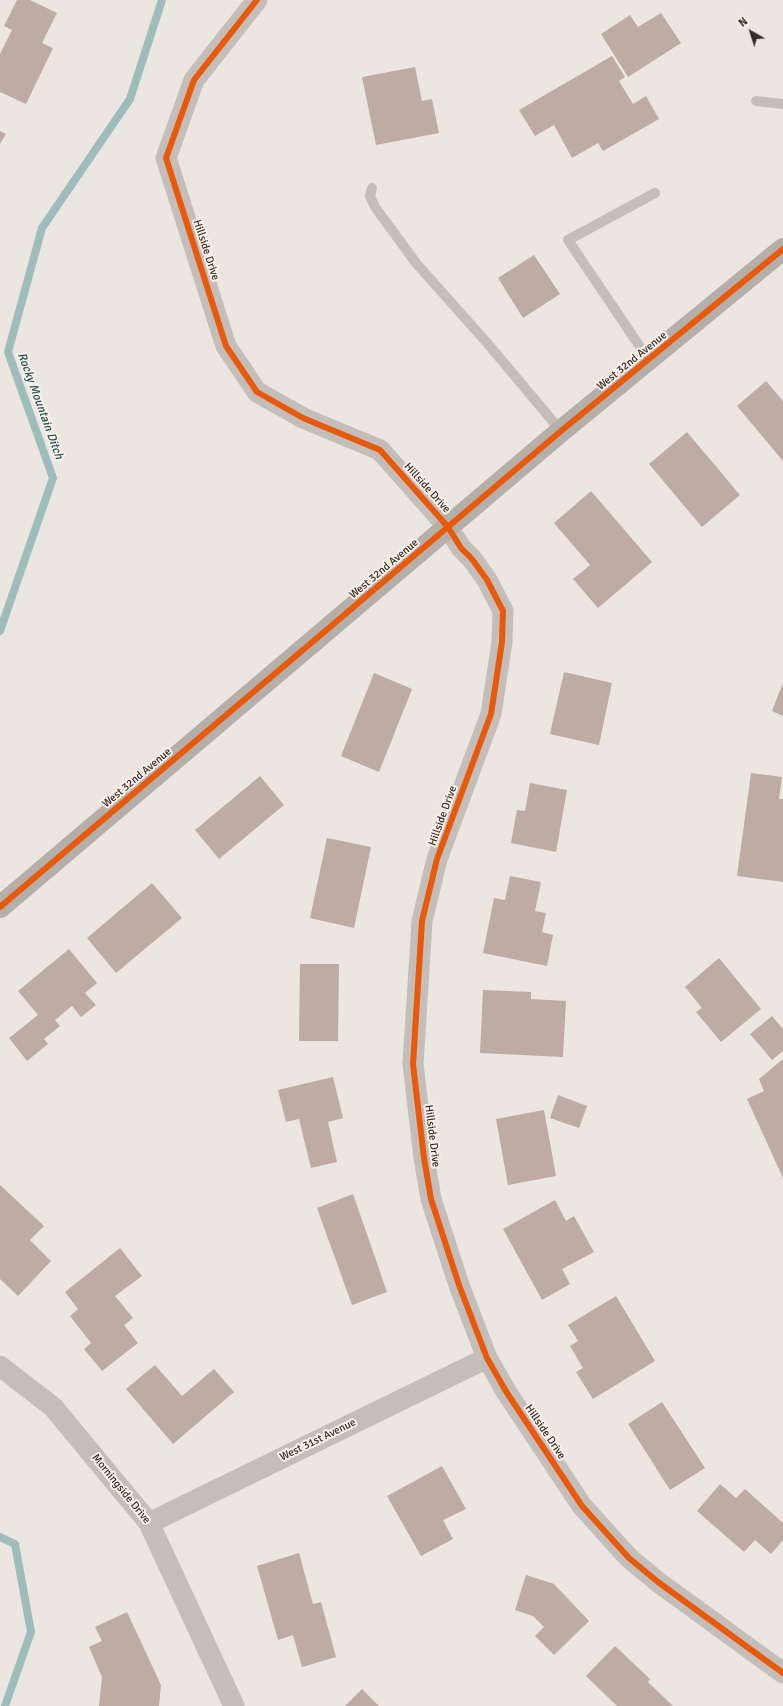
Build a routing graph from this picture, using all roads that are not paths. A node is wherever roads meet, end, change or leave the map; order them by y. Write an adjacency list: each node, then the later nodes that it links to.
1 (257, 0): 9 (street, Hillside Drive)
2 (756, 101): 3 (lane)
3 (783, 104)
4 (372, 188): 8 (lane)
5 (655, 193): 7 (lane)
6 (783, 249): 7 (street, West 32nd Avenue)
7 (649, 360): 8 (street, West 32nd Avenue)
8 (561, 431): 9 (street, West 32nd Avenue)
9 (448, 527): 10 (street, West 32nd Avenue); 11 (street, Hillside Drive)
10 (0, 907)
11 (488, 1358): 13 (street, West 31st Avenue); 14 (street, Hillside Drive)
12 (0, 1366): 13 (street, Morningside Drive)
13 (149, 1523): 15 (street, Morningside Drive)
14 (783, 1674)
15 (234, 1706)

